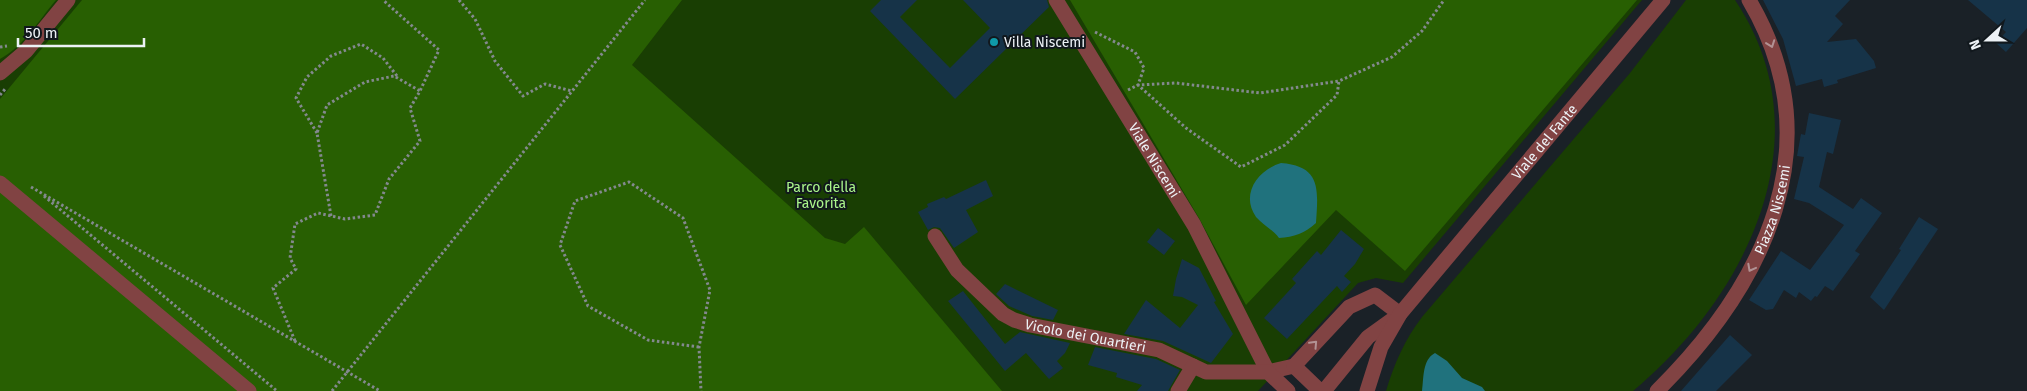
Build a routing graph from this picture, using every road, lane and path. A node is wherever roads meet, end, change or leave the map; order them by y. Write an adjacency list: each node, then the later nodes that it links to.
1 (68, 0): 10 (street)
2 (383, 0): 16 (path)
3 (459, 0): 17 (path)
4 (645, 0): 17 (path)
5 (1056, 0): 18 (street, Viale Niscemi)
6 (1444, 0): 13 (path)
7 (1662, 0): 23 (street, Viale del Fante)
8 (1750, 0): 39 (street, Piazza Niscemi, one-way to 39)
9 (1094, 32): 15 (path)
10 (26, 51): 11 (street); 14 (street)
11 (0, 73)
12 (399, 79): 16 (path); 19 (path); 19 (path)
13 (1339, 82): 15 (path); 15 (path)
14 (0, 85)
15 (1138, 85): 18 (path)
16 (420, 91): 21 (path)
17 (572, 91): 28 (path)
18 (1114, 96): 29 (street, Viale Niscemi)
19 (317, 133): 21 (path)
20 (0, 183): 30 (street)
21 (331, 216): 24 (path)
22 (935, 236): 26 (street, Vicolo dei Quartieri)
23 (1400, 314): 27 (street, one-way to 23); 37 (street); 38 (street)
24 (294, 341): 28 (path); 31 (path)
25 (699, 347): 25 (path); 34 (path)
26 (1193, 366): 29 (street, Vicolo dei Quartieri); 35 (street)
27 (1294, 366): 29 (street, Vicolo dei Quartieri); 37 (street)
28 (348, 372): 32 (path); 33 (path)
29 (1268, 372): 36 (street, Viale Niscemi)
30 (248, 391)
31 (277, 391)
32 (332, 391)
33 (380, 391)
34 (701, 391)
35 (1178, 391)
36 (1288, 391)
37 (1322, 391)
38 (1367, 391)
39 (1657, 391)

